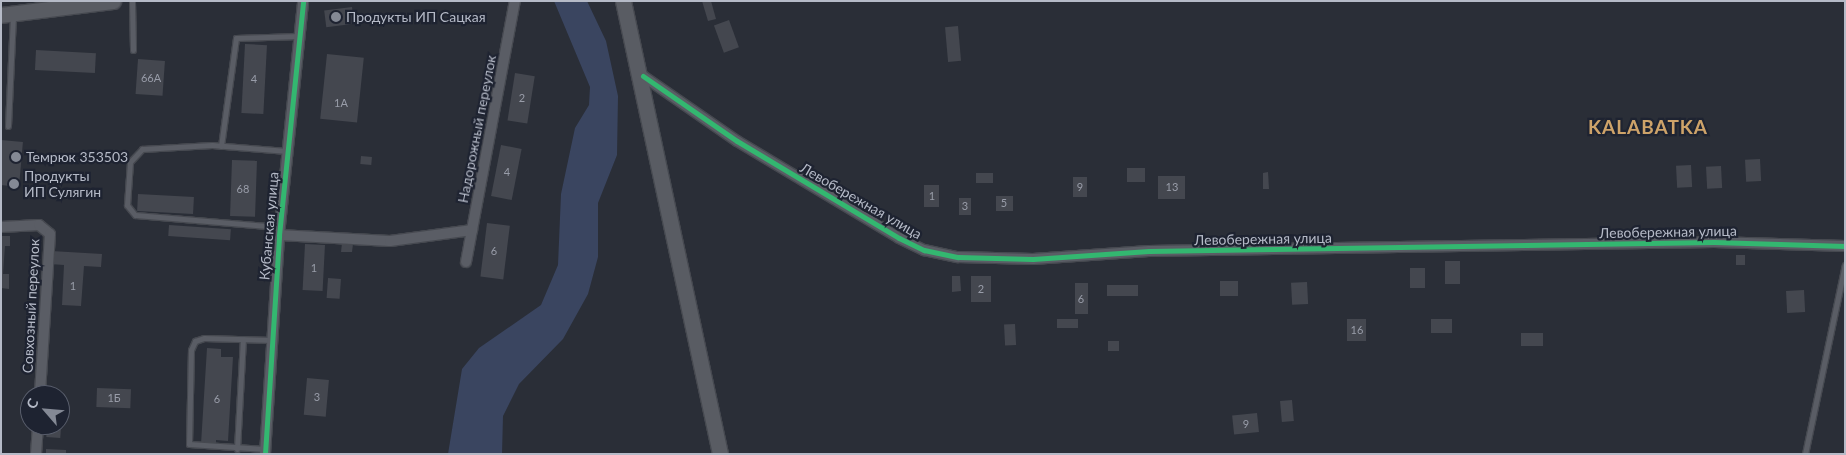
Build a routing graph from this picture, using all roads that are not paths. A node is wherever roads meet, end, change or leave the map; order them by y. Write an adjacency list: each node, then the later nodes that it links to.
1 (113, 1): 6 (street)
2 (132, 1): 8 (lane)
3 (303, 1): 7 (street, Кубанская улица)
4 (515, 1): 14 (street, Надорожный переулок)
5 (623, 1): 9 (street)
6 (7, 14): 10 (lane)
7 (299, 36): 11 (lane); 12 (street, Кубанская улица)
8 (133, 50)
9 (643, 76): 16 (street, Левобережная улица); 26 (street)
10 (8, 126)
11 (221, 146): 12 (lane); 15 (lane)
12 (287, 151): 15 (street, Кубанская улица)
13 (1, 227): 21 (street, Совхозный переулок)
14 (472, 230): 15 (street); 17 (street, Надорожный переулок)
15 (279, 231): 20 (street, Кубанская улица)
16 (1845, 246)
17 (466, 262)
18 (1845, 265): 27 (lane)
19 (243, 340): 20 (lane); 23 (lane); 23 (lane)
20 (272, 340): 24 (street, Кубанская улица)
21 (41, 385)
22 (37, 435): 25 (street)
23 (237, 448): 24 (lane)
24 (265, 452)
25 (36, 454)
26 (720, 454)
27 (1805, 454)

